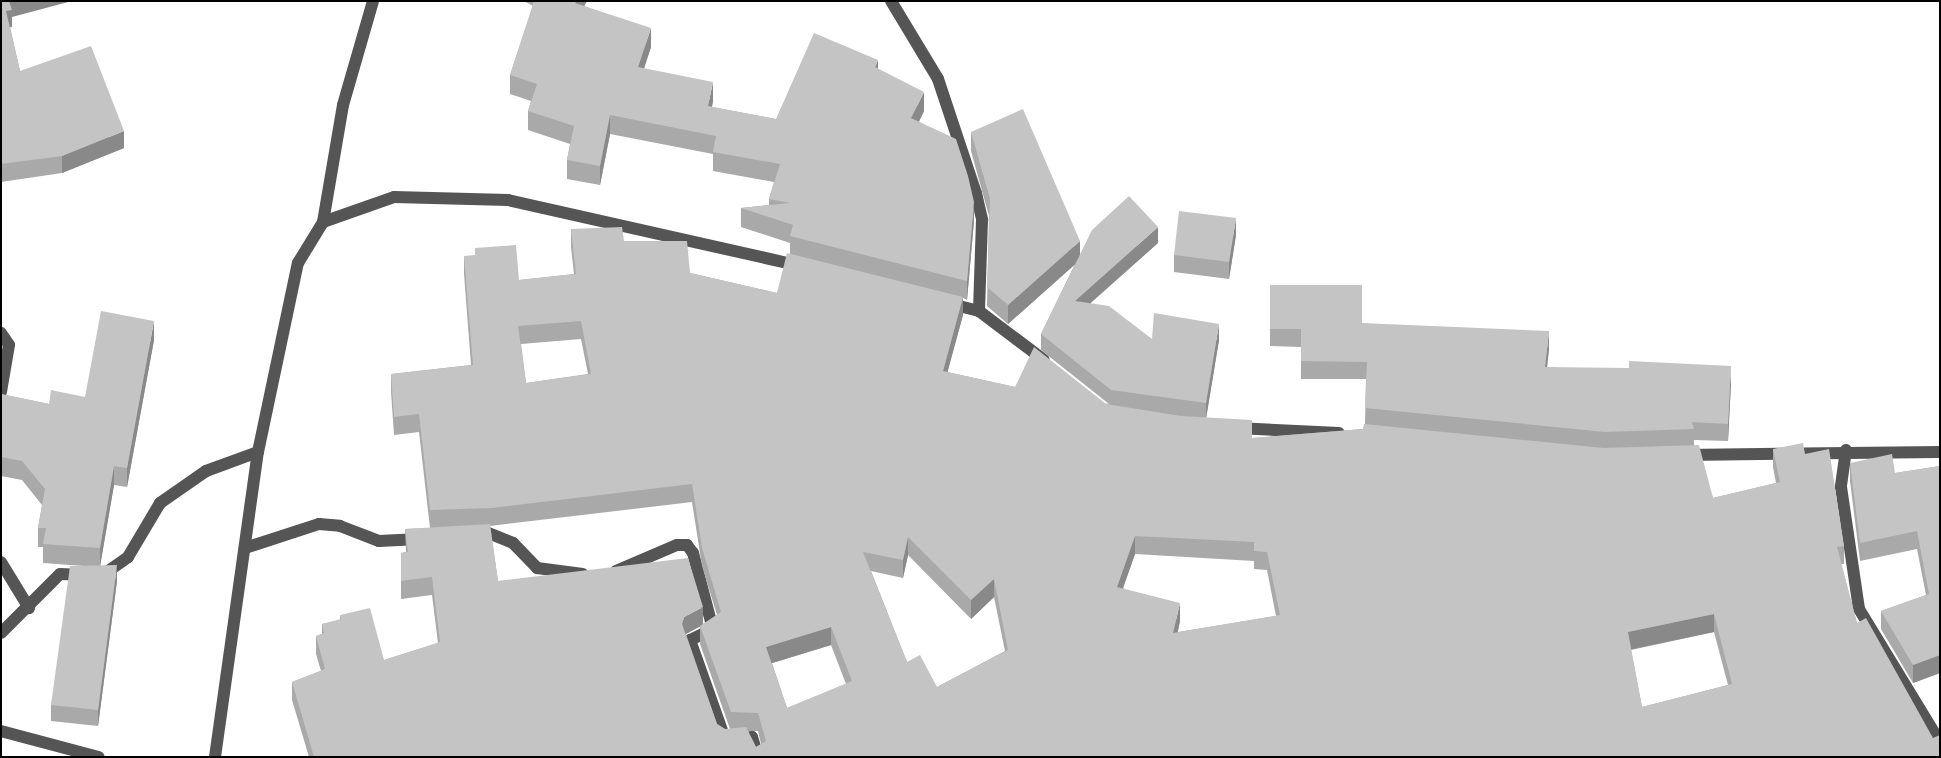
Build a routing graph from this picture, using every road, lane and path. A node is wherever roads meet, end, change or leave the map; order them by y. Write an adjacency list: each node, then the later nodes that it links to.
1 (373, 1): 3 (street)
2 (891, 1): 6 (street)
3 (323, 222): 4 (street); 13 (street)
4 (815, 270)
5 (934, 300): 6 (street)
6 (979, 310): 8 (street)
7 (1, 333): 9 (street)
8 (1058, 371)
9 (1, 392)
10 (1222, 428): 11 (street)
11 (1355, 434)
12 (1846, 450): 14 (street); 15 (street); 23 (street)
13 (258, 452): 18 (street); 20 (street)
14 (1940, 452)
15 (1672, 456)
16 (464, 536): 26 (street)
17 (434, 538): 18 (street)
18 (244, 548): 25 (street)
19 (1, 562): 20 (street)
20 (29, 608): 21 (street)
21 (1, 633)
22 (1, 731): 24 (street)
23 (1940, 742)
24 (99, 757)
25 (215, 757)
26 (758, 757)

